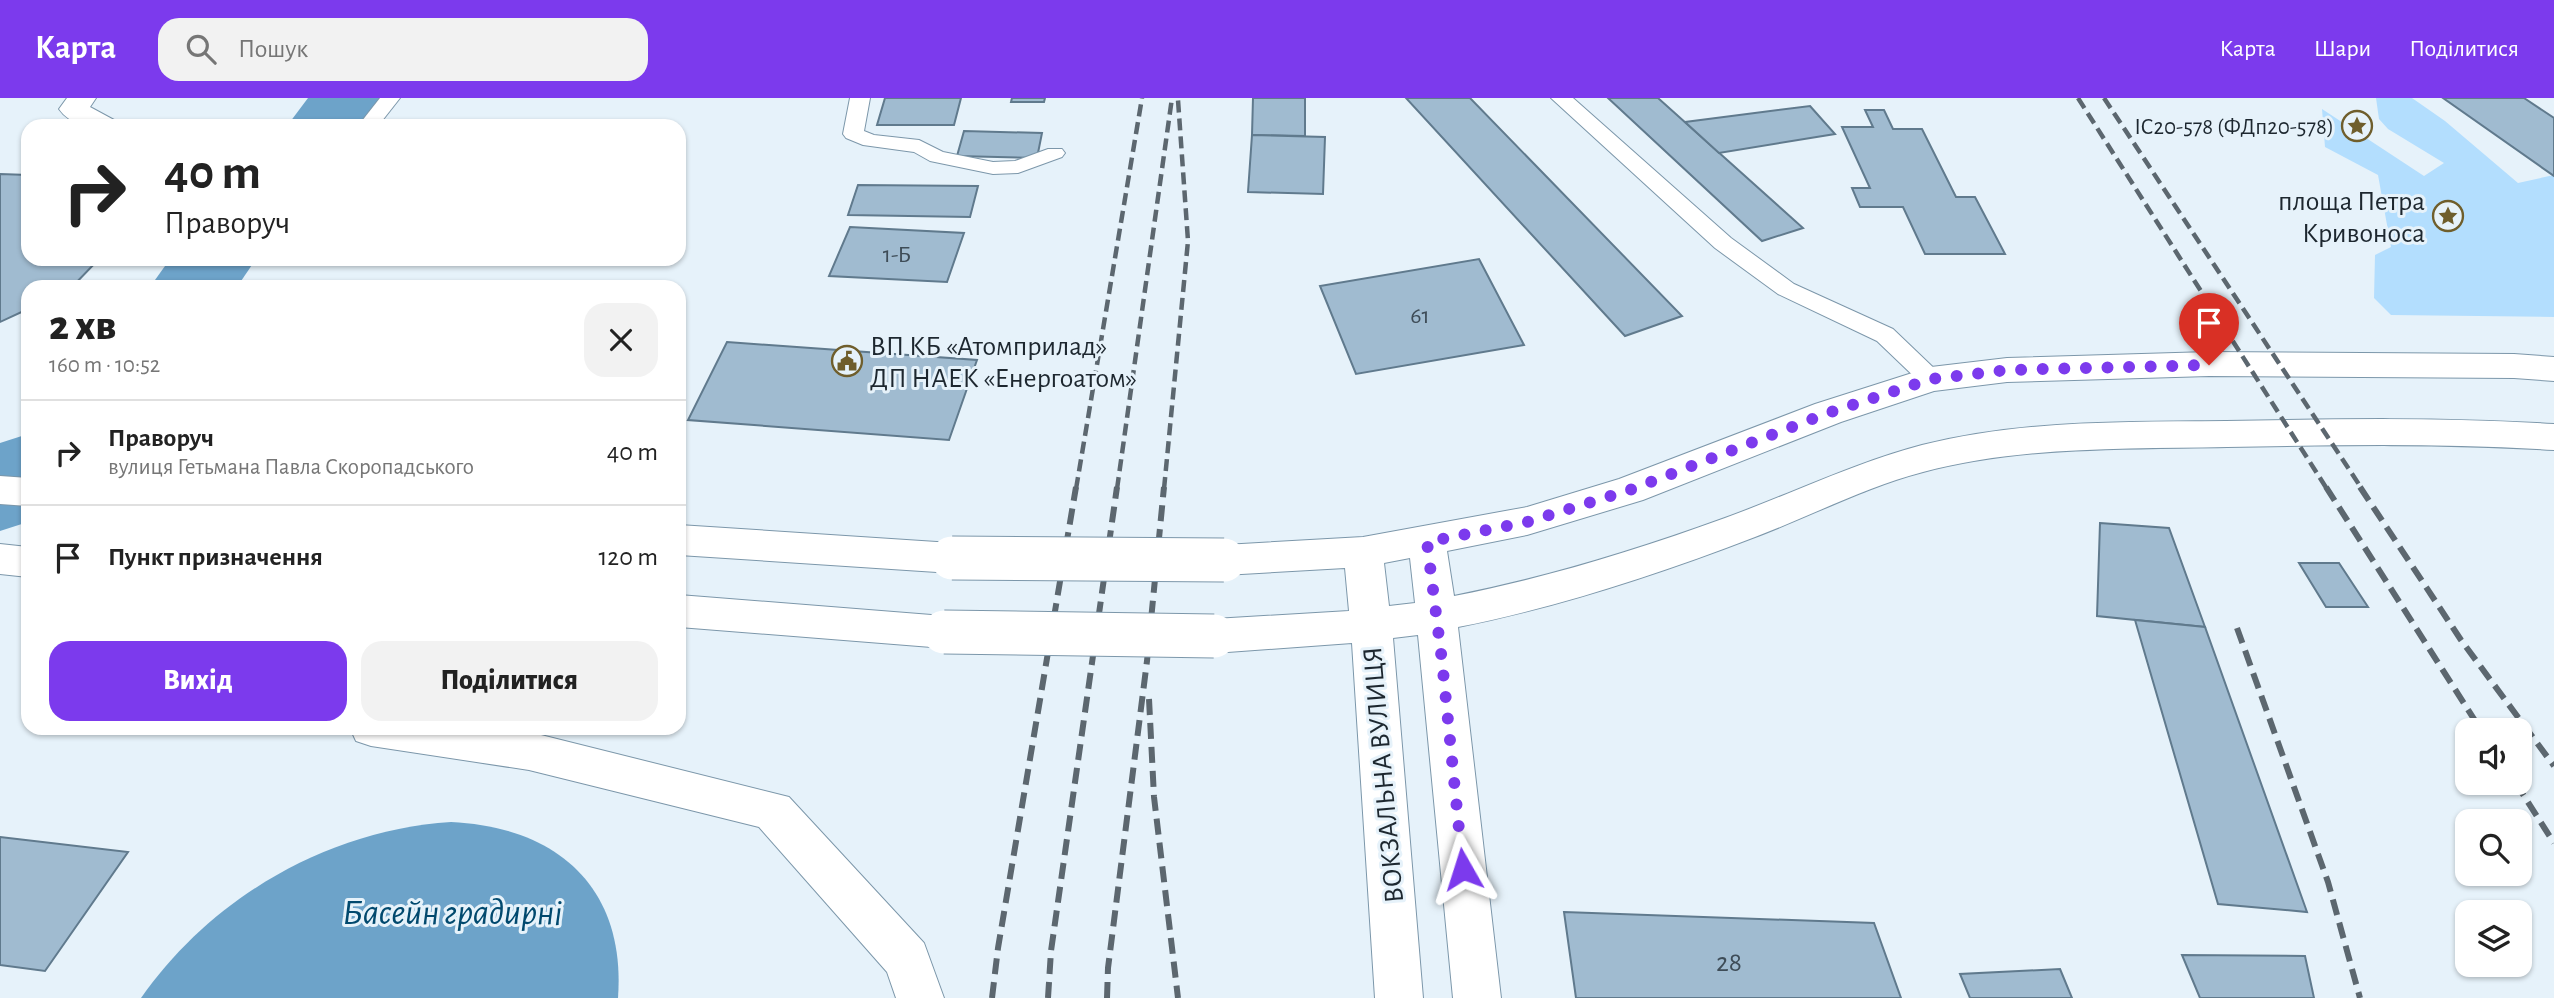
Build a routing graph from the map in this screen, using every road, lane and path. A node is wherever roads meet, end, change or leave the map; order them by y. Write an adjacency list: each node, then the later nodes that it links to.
1 (82, 98): 5 (main road)
2 (390, 98): 6 (lane)
3 (860, 98): 7 (lane)
4 (1561, 98): 9 (lane)
5 (91, 119)
6 (374, 119)
7 (1055, 153)
8 (2554, 369): 9 (main road)
9 (1931, 379): 14 (main road)
10 (2554, 437): 19 (main road)
11 (0, 490): 12 (main road)
12 (21, 492)
13 (686, 540): 15 (main road, bridge)
14 (1427, 542): 15 (main road); 19 (main road)
15 (1363, 552): 20 (main road, ВОКЗАЛЬНА ВУЛИЦЯ)
16 (0, 559): 17 (main road)
17 (21, 561)
18 (686, 612): 20 (main road, bridge)
19 (1437, 615): 20 (main road); 24 (main road)
20 (1369, 623): 23 (main road, ВОКЗАЛЬНА ВУЛИЦЯ)
21 (420, 735): 22 (main road)
22 (920, 998)
23 (1399, 998)
24 (1477, 998)

